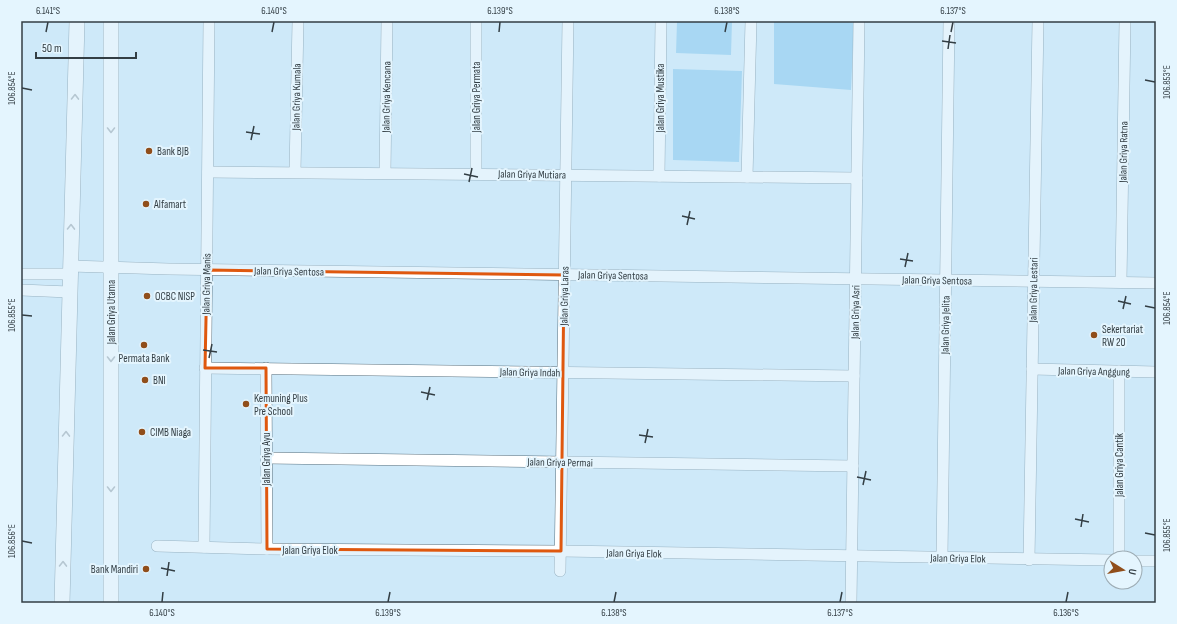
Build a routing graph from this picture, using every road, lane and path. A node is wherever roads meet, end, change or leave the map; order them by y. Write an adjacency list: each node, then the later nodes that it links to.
1 (77, 21): 23 (main road, one-way to 1)
2 (111, 21): 22 (main road, Jalan Griya Utama, one-way to 22)
3 (209, 21): 14 (street, Jalan Griya Manis)
4 (298, 21): 15 (street, Jalan Griya Kumala)
5 (387, 21): 16 (street, Jalan Griya Kencana)
6 (476, 21): 17 (street, Jalan Griya Permata)
7 (568, 21): 18 (street, Jalan Griya Laras)
8 (661, 21): 19 (street, Jalan Griya Mustika)
9 (751, 21): 20 (street)
10 (859, 21): 21 (street, Jalan Griya Asri)
11 (949, 21): 28 (street, Jalan Griya Jelita)
12 (1038, 21): 29 (street, Jalan Griya Lestari)
13 (1125, 21): 30 (street, Jalan Griya Ratna)
14 (208, 172): 15 (street, Jalan Griya Mutiara); 24 (street, Jalan Griya Manis)
15 (295, 172): 16 (street, Jalan Griya Mutiara)
16 (385, 173): 17 (street, Jalan Griya Mutiara)
17 (476, 174): 18 (street, Jalan Griya Mutiara)
18 (566, 175): 19 (street, Jalan Griya Mutiara); 26 (street, Jalan Griya Laras)
19 (659, 176): 20 (street, Jalan Griya Mutiara)
20 (747, 177): 21 (street, Jalan Griya Mutiara)
21 (857, 178): 27 (street, Jalan Griya Asri)
22 (112, 267): 23 (street, Jalan Griya Sentosa); 24 (street, Jalan Griya Sentosa); 57 (main road, Jalan Griya Utama, one-way to 57)
23 (70, 270): 25 (street); 33 (main road)
24 (207, 270): 26 (street, Jalan Griya Sentosa); 34 (street, Jalan Griya Manis)
25 (21, 274)
26 (564, 275): 27 (street, Jalan Griya Sentosa); 38 (street, Jalan Griya Laras)
27 (856, 279): 28 (street, Jalan Griya Sentosa); 40 (street, Jalan Griya Asri)
28 (946, 280): 29 (street, Jalan Griya Sentosa); 50 (street, Jalan Griya Jelita)
29 (1034, 281): 30 (street, Jalan Griya Sentosa); 36 (street, Jalan Griya Lestari)
30 (1121, 282): 31 (street, Jalan Griya Sentosa)
31 (1156, 283)
32 (21, 290): 33 (street)
33 (69, 292): 56 (main road, one-way to 33)
34 (205, 368): 35 (street, Jalan Griya Indah); 45 (street, Jalan Griya Manis)
35 (266, 368): 38 (street, Jalan Griya Indah); 41 (street, Jalan Griya Ayu)
36 (1032, 369): 37 (street, Jalan Griya Anggung); 51 (street, Jalan Griya Lestari)
37 (1119, 371): 39 (street, Jalan Griya Anggung); 47 (street, Jalan Griya Cantik)
38 (563, 372): 40 (street, Jalan Griya Indah); 42 (street, Jalan Griya Laras)
39 (1156, 372)
40 (854, 376): 43 (street, Jalan Griya Asri)
41 (266, 458): 42 (street, Jalan Griya Permai); 46 (street, Jalan Griya Ayu)
42 (562, 462): 43 (street, Jalan Griya Permai); 48 (street, Jalan Griya Laras)
43 (853, 466): 49 (street, Jalan Griya Asri)
44 (157, 546): 45 (street, Jalan Griya Elok)
45 (204, 547): 46 (street, Jalan Griya Elok)
46 (266, 549): 48 (street, Jalan Griya Elok)
47 (1119, 550)
48 (561, 551): 49 (street, Jalan Griya Elok); 55 (street, Jalan Griya Laras)
49 (852, 556): 50 (street, Jalan Griya Elok); 58 (street, Jalan Griya Asri)
50 (942, 557): 51 (street, Jalan Griya Elok)
51 (1029, 560): 52 (street, Jalan Griya Elok)
52 (1103, 560)
53 (1143, 561): 54 (street)
54 (1156, 561)
55 (560, 571)
56 (62, 603)
57 (111, 603)
58 (852, 603)

